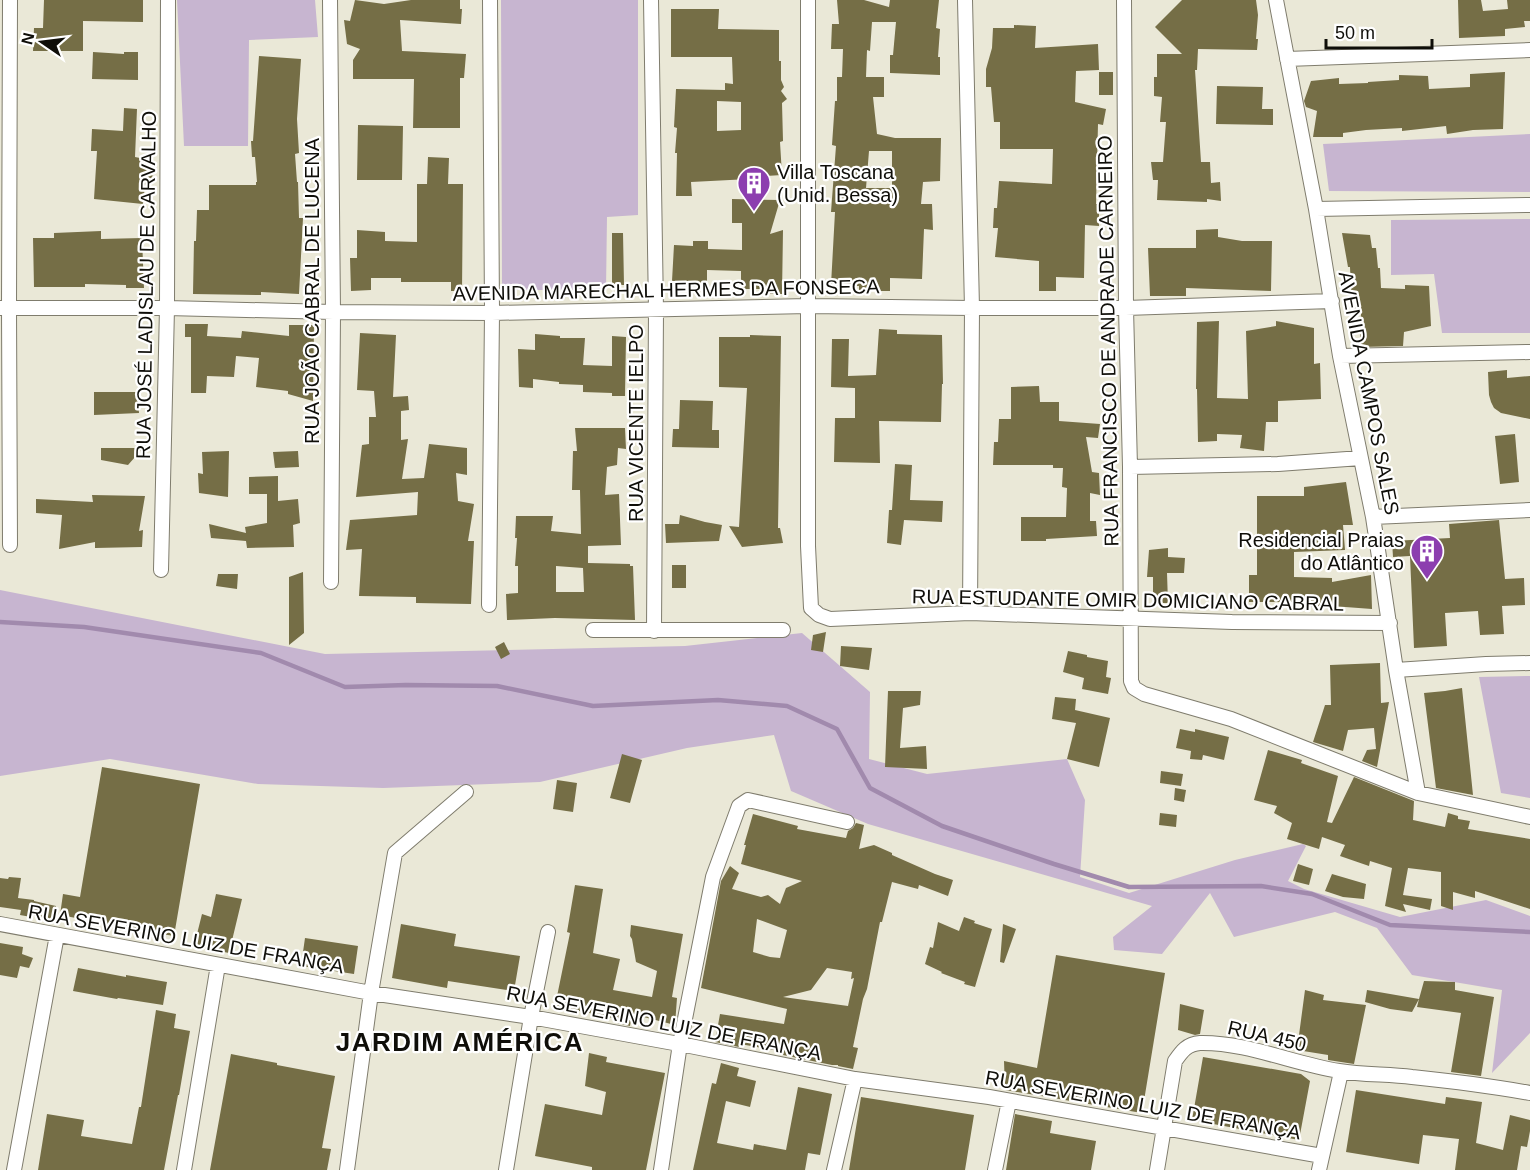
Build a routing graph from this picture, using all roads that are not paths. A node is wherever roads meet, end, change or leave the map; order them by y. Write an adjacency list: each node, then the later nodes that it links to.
1 (10, 0): 16 (street)
2 (168, 0): 17 (street, RUA JOSÉ LADISLAU DE CARVALHO)
3 (330, 0): 21 (street, RUA JOÃO CABRAL DE LUCENA)
4 (490, 0): 22 (street)
5 (651, 0): 20 (street, RUA VICENTE IELPO)
6 (808, 0): 15 (street)
7 (965, 0): 18 (street)
8 (1124, 0): 19 (street, RUA FRANCISCO DE ANDRADE CARNEIRO)
9 (1276, 0): 11 (street, AVENIDA CAMPOS SALES)
10 (1530, 50): 11 (street)
11 (1287, 59): 13 (street, AVENIDA CAMPOS SALES)
12 (1530, 206): 13 (street)
13 (1316, 209): 14 (street, AVENIDA CAMPOS SALES)
14 (1332, 301): 19 (street, AVENIDA MARECHAL HERMES DA FONSECA); 24 (street, AVENIDA CAMPOS SALES)
15 (808, 306): 18 (street, AVENIDA MARECHAL HERMES DA FONSECA); 20 (street, AVENIDA MARECHAL HERMES DA FONSECA); 33 (street, RUA ESTUDANTE OMIR DOMICIANO CABRAL)
16 (4, 308): 17 (street, AVENIDA MARECHAL HERMES DA FONSECA); 29 (street)
17 (167, 308): 21 (street, AVENIDA MARECHAL HERMES DA FONSECA); 30 (street, RUA JOSÉ LADISLAU DE CARVALHO)
18 (972, 308): 19 (street, AVENIDA MARECHAL HERMES DA FONSECA); 33 (street)
19 (1126, 308): 26 (street, RUA FRANCISCO DE ANDRADE CARNEIRO)
20 (656, 310): 22 (street, AVENIDA MARECHAL HERMES DA FONSECA); 38 (street, RUA VICENTE IELPO)
21 (333, 312): 22 (street, AVENIDA MARECHAL HERMES DA FONSECA); 31 (street, RUA JOÃO CABRAL DE LUCENA)
22 (492, 313): 32 (street)
23 (1530, 352): 24 (street)
24 (1340, 356): 25 (street, AVENIDA CAMPOS SALES)
25 (1361, 458): 26 (street); 28 (street, AVENIDA CAMPOS SALES)
26 (1130, 467): 34 (street, RUA FRANCISCO DE ANDRADE CARNEIRO)
27 (1530, 510): 28 (street)
28 (1373, 517): 35 (street, AVENIDA CAMPOS SALES)
29 (10, 545)
30 (161, 570)
31 (331, 582)
32 (489, 605)
33 (970, 614): 34 (street, RUA ESTUDANTE OMIR DOMICIANO CABRAL)
34 (1130, 619): 35 (street, RUA ESTUDANTE OMIR DOMICIANO CABRAL); 42 (street, RUA FRANCISCO DE ANDRADE CARNEIRO)
35 (1390, 623): 40 (street, AVENIDA CAMPOS SALES)
36 (593, 630): 38 (street)
37 (783, 630): 38 (street)
38 (654, 631)
39 (1530, 663): 40 (street)
40 (1396, 670): 42 (street, AVENIDA CAMPOS SALES)
41 (466, 792): 49 (street)
42 (1418, 793): 43 (street)
43 (1530, 817)
44 (847, 822): 51 (street)
45 (0, 924): 47 (street, RUA SEVERINO LUIZ DE FRANÇA)
46 (548, 932): 50 (street)
47 (57, 935): 48 (street, RUA SEVERINO LUIZ DE FRANÇA); 58 (street)
48 (218, 965): 49 (street, RUA SEVERINO LUIZ DE FRANÇA); 59 (street)
49 (371, 993): 50 (street, RUA SEVERINO LUIZ DE FRANÇA); 60 (street)
50 (531, 1017): 51 (street, RUA SEVERINO LUIZ DE FRANÇA); 61 (street)
51 (680, 1044): 53 (street, RUA SEVERINO LUIZ DE FRANÇA); 62 (street)
52 (1341, 1072): 54 (street, RUA 450); 56 (street, RUA 450); 57 (street)
53 (855, 1079): 55 (street, RUA SEVERINO LUIZ DE FRANÇA); 63 (street)
54 (1530, 1093)
55 (1009, 1101): 56 (street, RUA SEVERINO LUIZ DE FRANÇA); 64 (street)
56 (1164, 1127): 57 (street, RUA SEVERINO LUIZ DE FRANÇA); 65 (street)
57 (1322, 1155): 66 (street)
58 (14, 1170)
59 (184, 1170)
60 (346, 1170)
61 (506, 1170)
62 (661, 1170)
63 (834, 1170)
64 (995, 1170)
65 (1157, 1170)
66 (1319, 1170)

